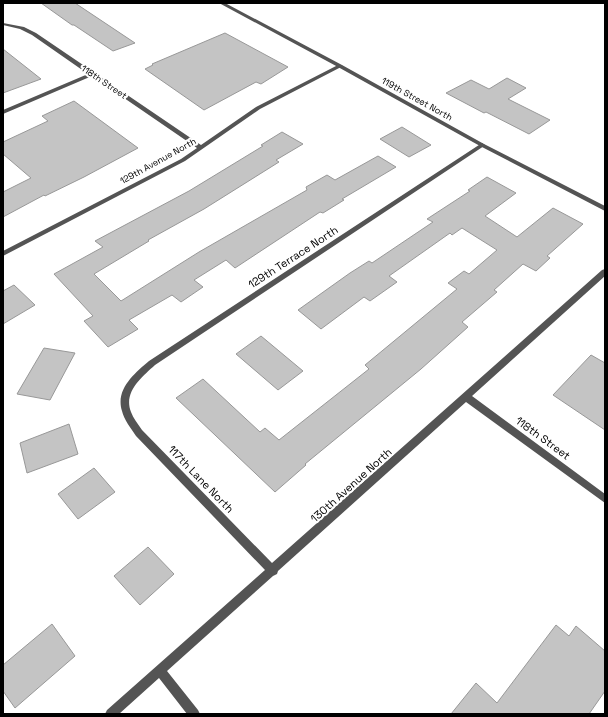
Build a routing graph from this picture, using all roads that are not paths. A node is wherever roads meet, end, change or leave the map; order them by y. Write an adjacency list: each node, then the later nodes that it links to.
1 (221, 3): 3 (street, 119th Street North)
2 (3, 24): 4 (street, 118th Street)
3 (340, 66): 6 (street, 119th Street North); 7 (street, 129th Avenue North)
4 (92, 74): 5 (street); 7 (street, 118th Street)
5 (3, 112)
6 (482, 145): 8 (street, 119th Street North); 11 (street, 129th Terrace North)
7 (201, 148): 9 (street, 129th Avenue North)
8 (605, 210)
9 (3, 254)
10 (605, 272): 12 (street, 130th Avenue North)
11 (124, 396): 14 (street, 117th Lane North)
12 (466, 397): 13 (street, 118th Street); 14 (street, 130th Avenue North)
13 (605, 499)
14 (273, 571): 15 (street, 130th Avenue North)
15 (161, 671): 16 (street, 130th Avenue North); 17 (street)
16 (111, 714)
17 (194, 714)

